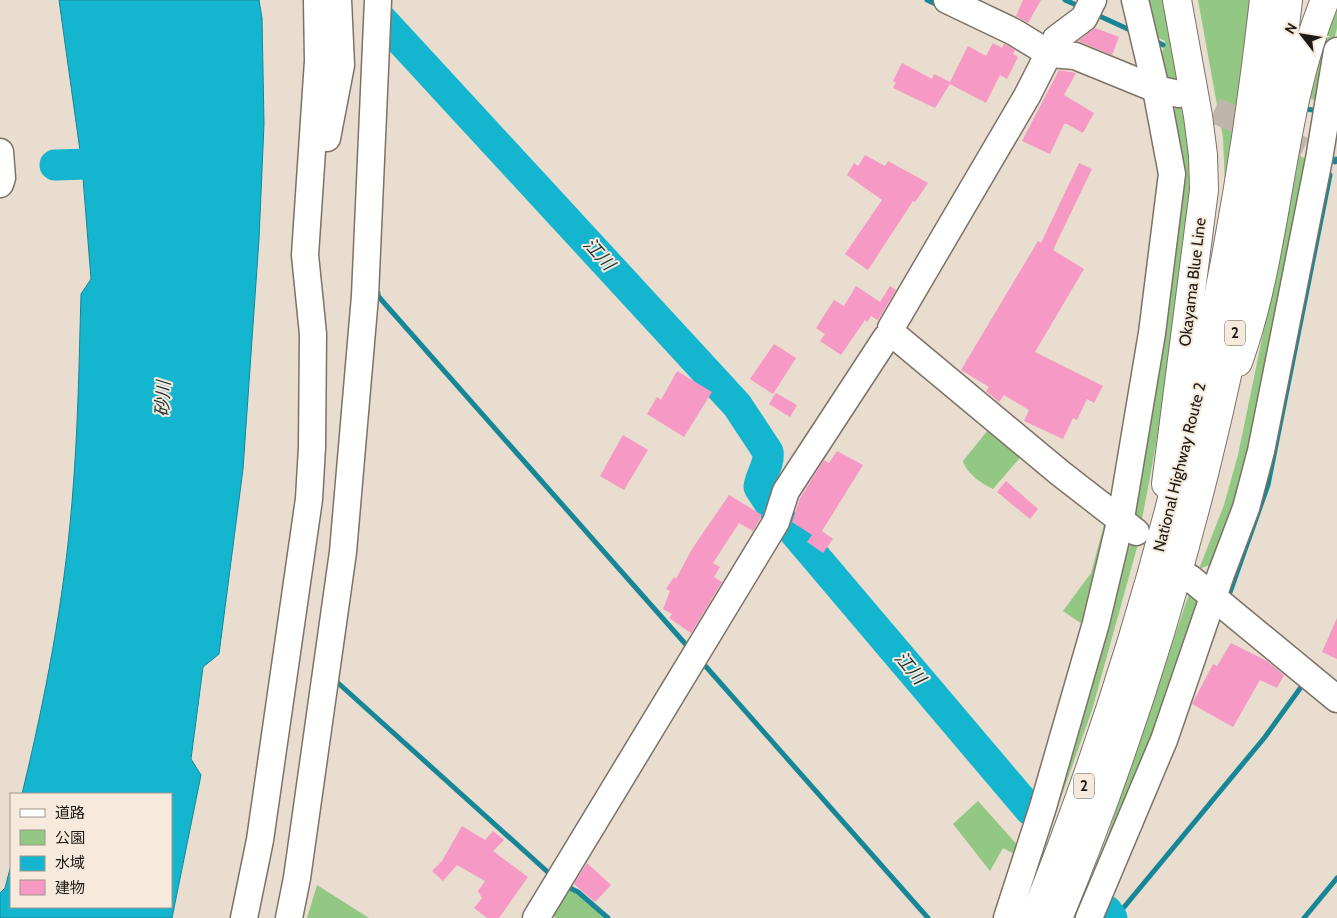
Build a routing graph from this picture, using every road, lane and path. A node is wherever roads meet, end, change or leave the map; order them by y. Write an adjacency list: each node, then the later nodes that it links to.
1 (318, 0): 17 (street)
2 (338, 0): 17 (street)
3 (378, 0): 26 (street)
4 (946, 0): 12 (street)
5 (1135, 0): 13 (street)
6 (1176, 0): 21 (main road, Okayama Blue Line)
7 (1264, 0): 21 (main road, National Highway Route 2 / 2)
8 (1288, 0): 19 (main road, National Highway Route 2 / 2)
9 (1326, 0): 19 (main road)
10 (1091, 7): 12 (street)
11 (1337, 51): 15 (street)
12 (1050, 54): 13 (street); 18 (street)
13 (1168, 91): 20 (street)
14 (0, 152): 16 (street)
15 (1320, 159): 23 (street)
16 (0, 184)
17 (309, 188): 25 (street)
18 (894, 334): 20 (street); 27 (street)
19 (1213, 432): 30 (main road, National Highway Route 2 / 2)
20 (1128, 525): 28 (street)
21 (1155, 565): 29 (main road, National Highway Route 2 / 2)
22 (1190, 578): 23 (street)
23 (1213, 597): 24 (street); 31 (street)
24 (1337, 699)
25 (244, 918)
26 (289, 918)
27 (536, 918)
28 (1007, 918)
29 (1034, 918)
30 (1058, 918)
31 (1089, 918)

